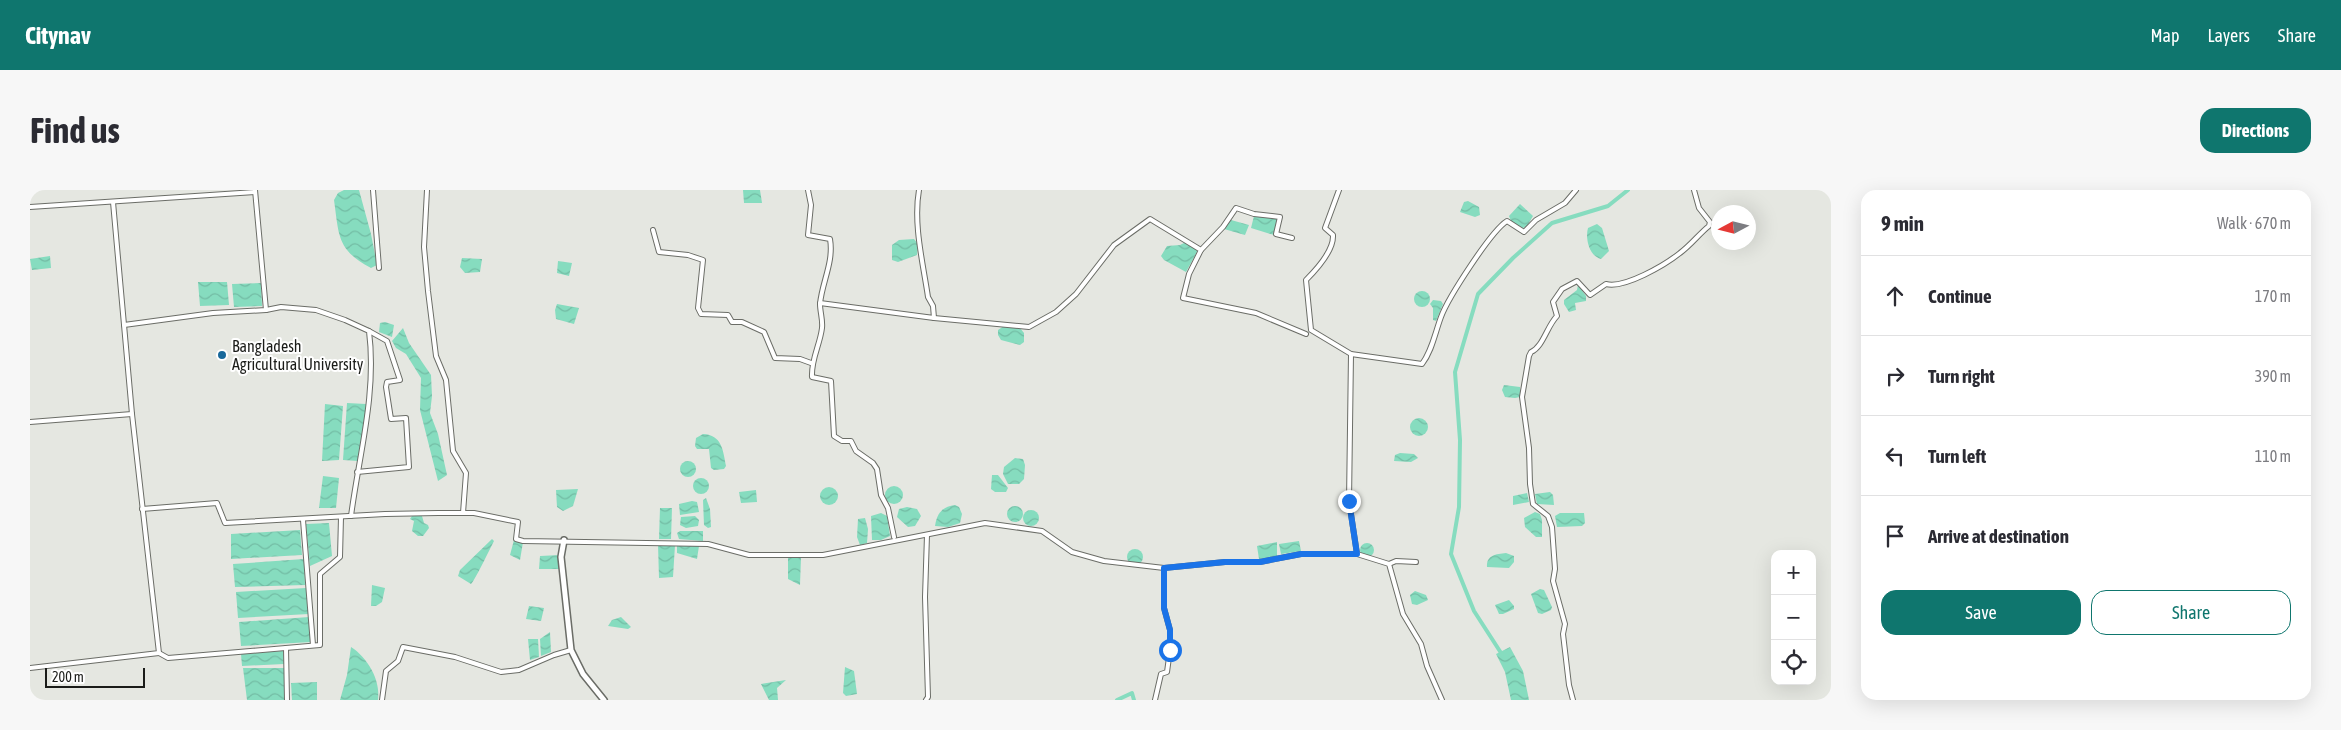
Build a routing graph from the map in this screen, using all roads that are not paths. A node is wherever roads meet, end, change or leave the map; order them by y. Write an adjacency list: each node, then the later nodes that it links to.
1 (373, 190): 14 (street)
2 (427, 190): 27 (street)
3 (808, 190): 15 (street)
4 (919, 190): 17 (street)
5 (1339, 190): 21 (street)
6 (1576, 190): 21 (street)
7 (1694, 190): 49 (street)
8 (255, 191): 9 (street); 16 (street)
9 (113, 202): 10 (street); 18 (street)
10 (30, 207)
11 (653, 230): 22 (street)
12 (1292, 238): 13 (street)
13 (1200, 250): 17 (street); 20 (street)
14 (380, 268)
15 (820, 303): 17 (street); 22 (street)
16 (266, 310): 18 (street); 19 (street)
17 (934, 318)
18 (124, 325): 23 (street)
19 (369, 331): 25 (street); 25 (street)
20 (1306, 334)
21 (1351, 354): 34 (street)
22 (811, 363): 32 (street)
23 (132, 414): 24 (street); 26 (street)
24 (30, 422)
25 (357, 472): 28 (street)
26 (142, 509): 30 (street); 41 (street)
27 (463, 513): 28 (street); 33 (street)
28 (351, 516): 29 (street)
29 (341, 517): 30 (street); 38 (street)
30 (303, 520): 38 (street)
31 (927, 535): 33 (street); 37 (street); 46 (street)
32 (894, 537)
33 (564, 540): 40 (street)
34 (1357, 554): 36 (street); 37 (street)
35 (1416, 562): 36 (street)
36 (1389, 564): 48 (street)
37 (1164, 568): 47 (street)
38 (313, 645): 39 (street)
39 (286, 648): 41 (street); 43 (street)
40 (571, 650): 44 (street); 45 (street)
41 (159, 653): 42 (street)
42 (30, 668)
43 (287, 700)
44 (382, 700)
45 (604, 700)
46 (926, 700)
47 (1155, 700)
48 (1442, 700)
49 (1573, 700)

